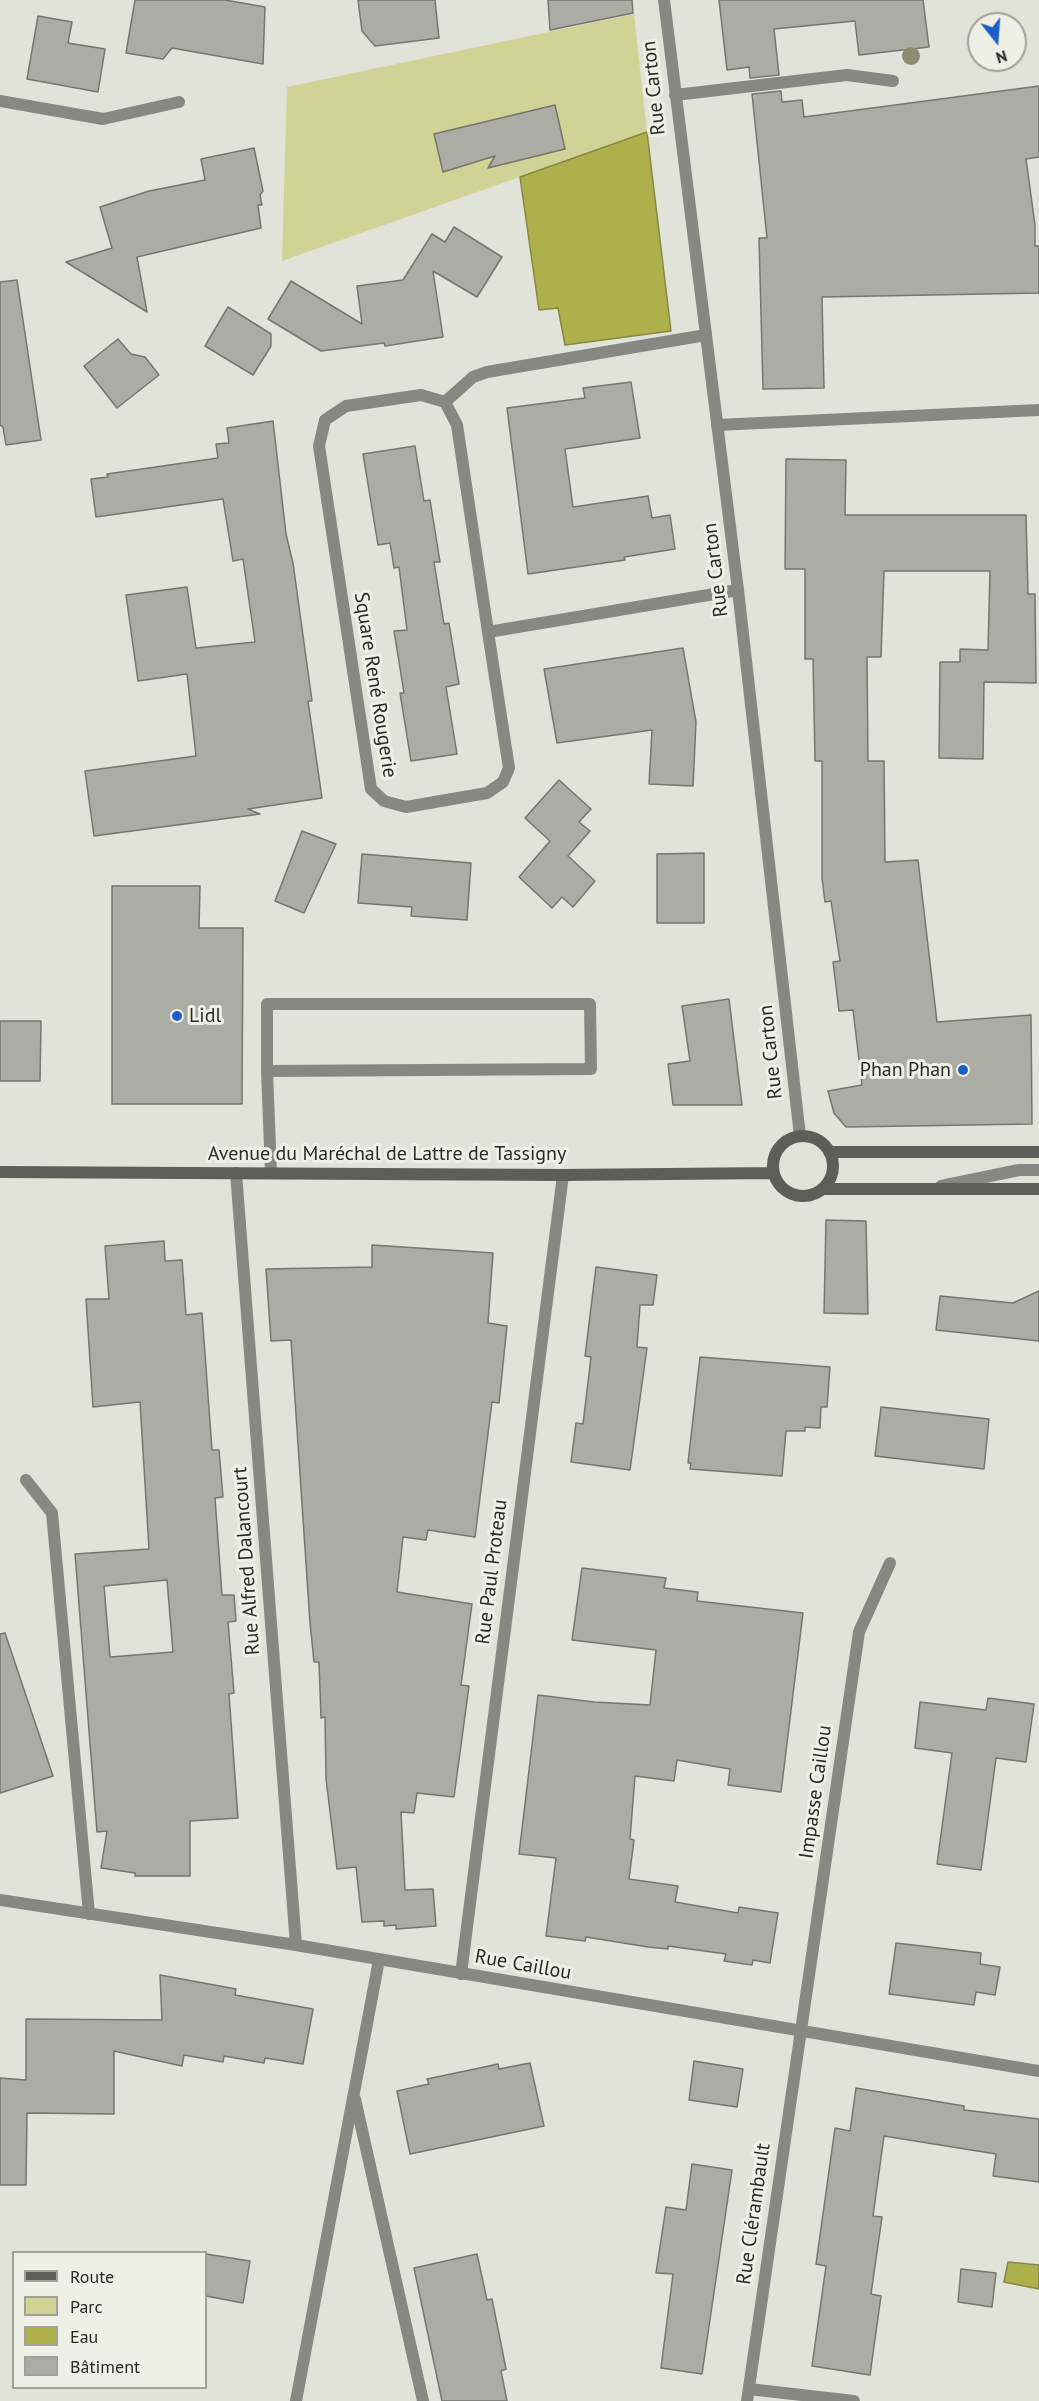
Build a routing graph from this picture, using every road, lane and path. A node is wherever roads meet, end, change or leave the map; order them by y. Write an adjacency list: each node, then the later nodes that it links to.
1 (664, 0): 3 (street, Rue Carton)
2 (893, 81): 3 (street)
3 (675, 95): 6 (street, Rue Carton)
4 (0, 101): 5 (street)
5 (180, 102)
6 (706, 335): 7 (street); 9 (street, Rue Carton)
7 (445, 402): 11 (street, Square René Rougerie); 11 (street, Square René Rougerie)
8 (1039, 410): 9 (street)
9 (717, 425): 10 (street, Rue Carton)
10 (738, 590): 11 (street); 13 (street, Rue Carton)
11 (488, 632)
12 (267, 1071): 12 (street); 19 (street)
13 (800, 1136): 14 (main road); 20 (main road)
14 (829, 1152): 15 (main road); 22 (main road)
15 (1039, 1152)
16 (1039, 1170): 23 (street)
17 (0, 1172): 18 (main road, Avenue du Maréchal de Lattre de Tassigny)
18 (236, 1173): 19 (main road, Avenue du Maréchal de Lattre de Tassigny); 29 (street, Rue Alfred Dalancourt)
19 (271, 1173): 21 (main road, Avenue du Maréchal de Lattre de Tassigny)
20 (773, 1173): 21 (main road, Avenue du Maréchal de Lattre de Tassigny); 22 (main road)
21 (562, 1175): 31 (street, Rue Paul Proteau)
22 (822, 1189): 23 (main road)
23 (931, 1189): 24 (main road)
24 (1039, 1189)
25 (26, 1480): 28 (street)
26 (890, 1563): 32 (street, Impasse Caillou)
27 (0, 1900): 28 (street, Rue Caillou)
28 (89, 1914): 29 (street, Rue Caillou)
29 (297, 1945): 30 (street, Rue Caillou)
30 (379, 1960): 31 (street, Rue Caillou); 34 (street)
31 (461, 1974): 32 (street, Rue Caillou)
32 (801, 2033): 33 (street, Rue Caillou); 35 (street, Rue Clérambault)
33 (1039, 2071)
34 (353, 2092): 36 (street); 37 (street)
35 (748, 2395): 38 (street)
36 (296, 2401)
37 (423, 2401)
38 (854, 2401)

